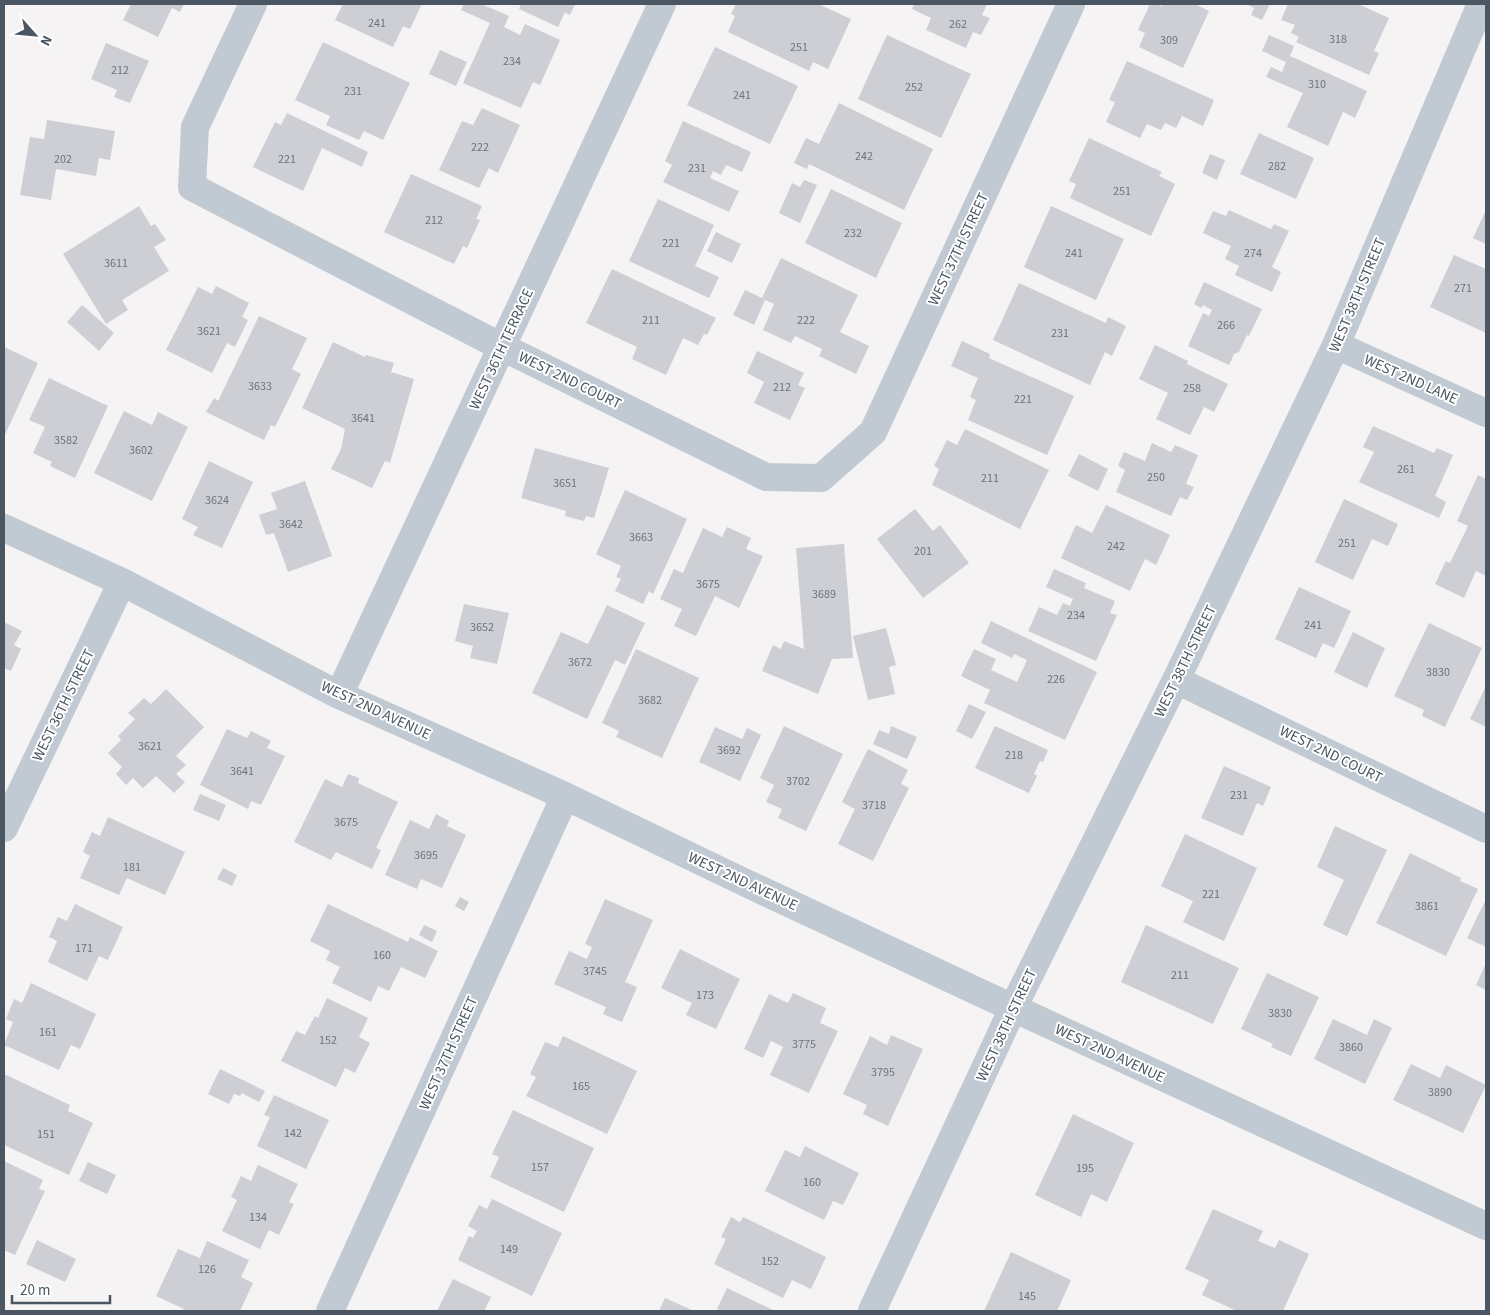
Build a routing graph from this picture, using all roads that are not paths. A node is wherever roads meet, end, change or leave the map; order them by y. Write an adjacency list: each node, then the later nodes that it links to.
1 (252, 4): 6 (street, WEST 2ND COURT)
2 (662, 4): 6 (street, WEST 36TH TERRACE)
3 (1071, 4): 8 (street, WEST 37TH STREET)
4 (1481, 4): 5 (street, WEST 38TH STREET)
5 (1336, 345): 7 (street, WEST 2ND LANE); 11 (street, WEST 38TH STREET)
6 (502, 347): 8 (street, WEST 2ND COURT); 12 (street, WEST 36TH TERRACE)
7 (1486, 413)
8 (821, 478)
9 (4, 528): 10 (street, WEST 2ND AVENUE)
10 (122, 582): 12 (street, WEST 2ND AVENUE); 14 (street, WEST 36TH STREET)
11 (1176, 680): 15 (street, WEST 2ND COURT); 16 (street, WEST 38TH STREET)
12 (339, 694): 13 (street, WEST 2ND AVENUE)
13 (565, 796): 16 (street, WEST 2ND AVENUE); 18 (street, WEST 37TH STREET)
14 (4, 828)
15 (1486, 828)
16 (1013, 1008): 17 (street, WEST 2ND AVENUE); 19 (street, WEST 38TH STREET)
17 (1486, 1226)
18 (330, 1311)
19 (872, 1311)

